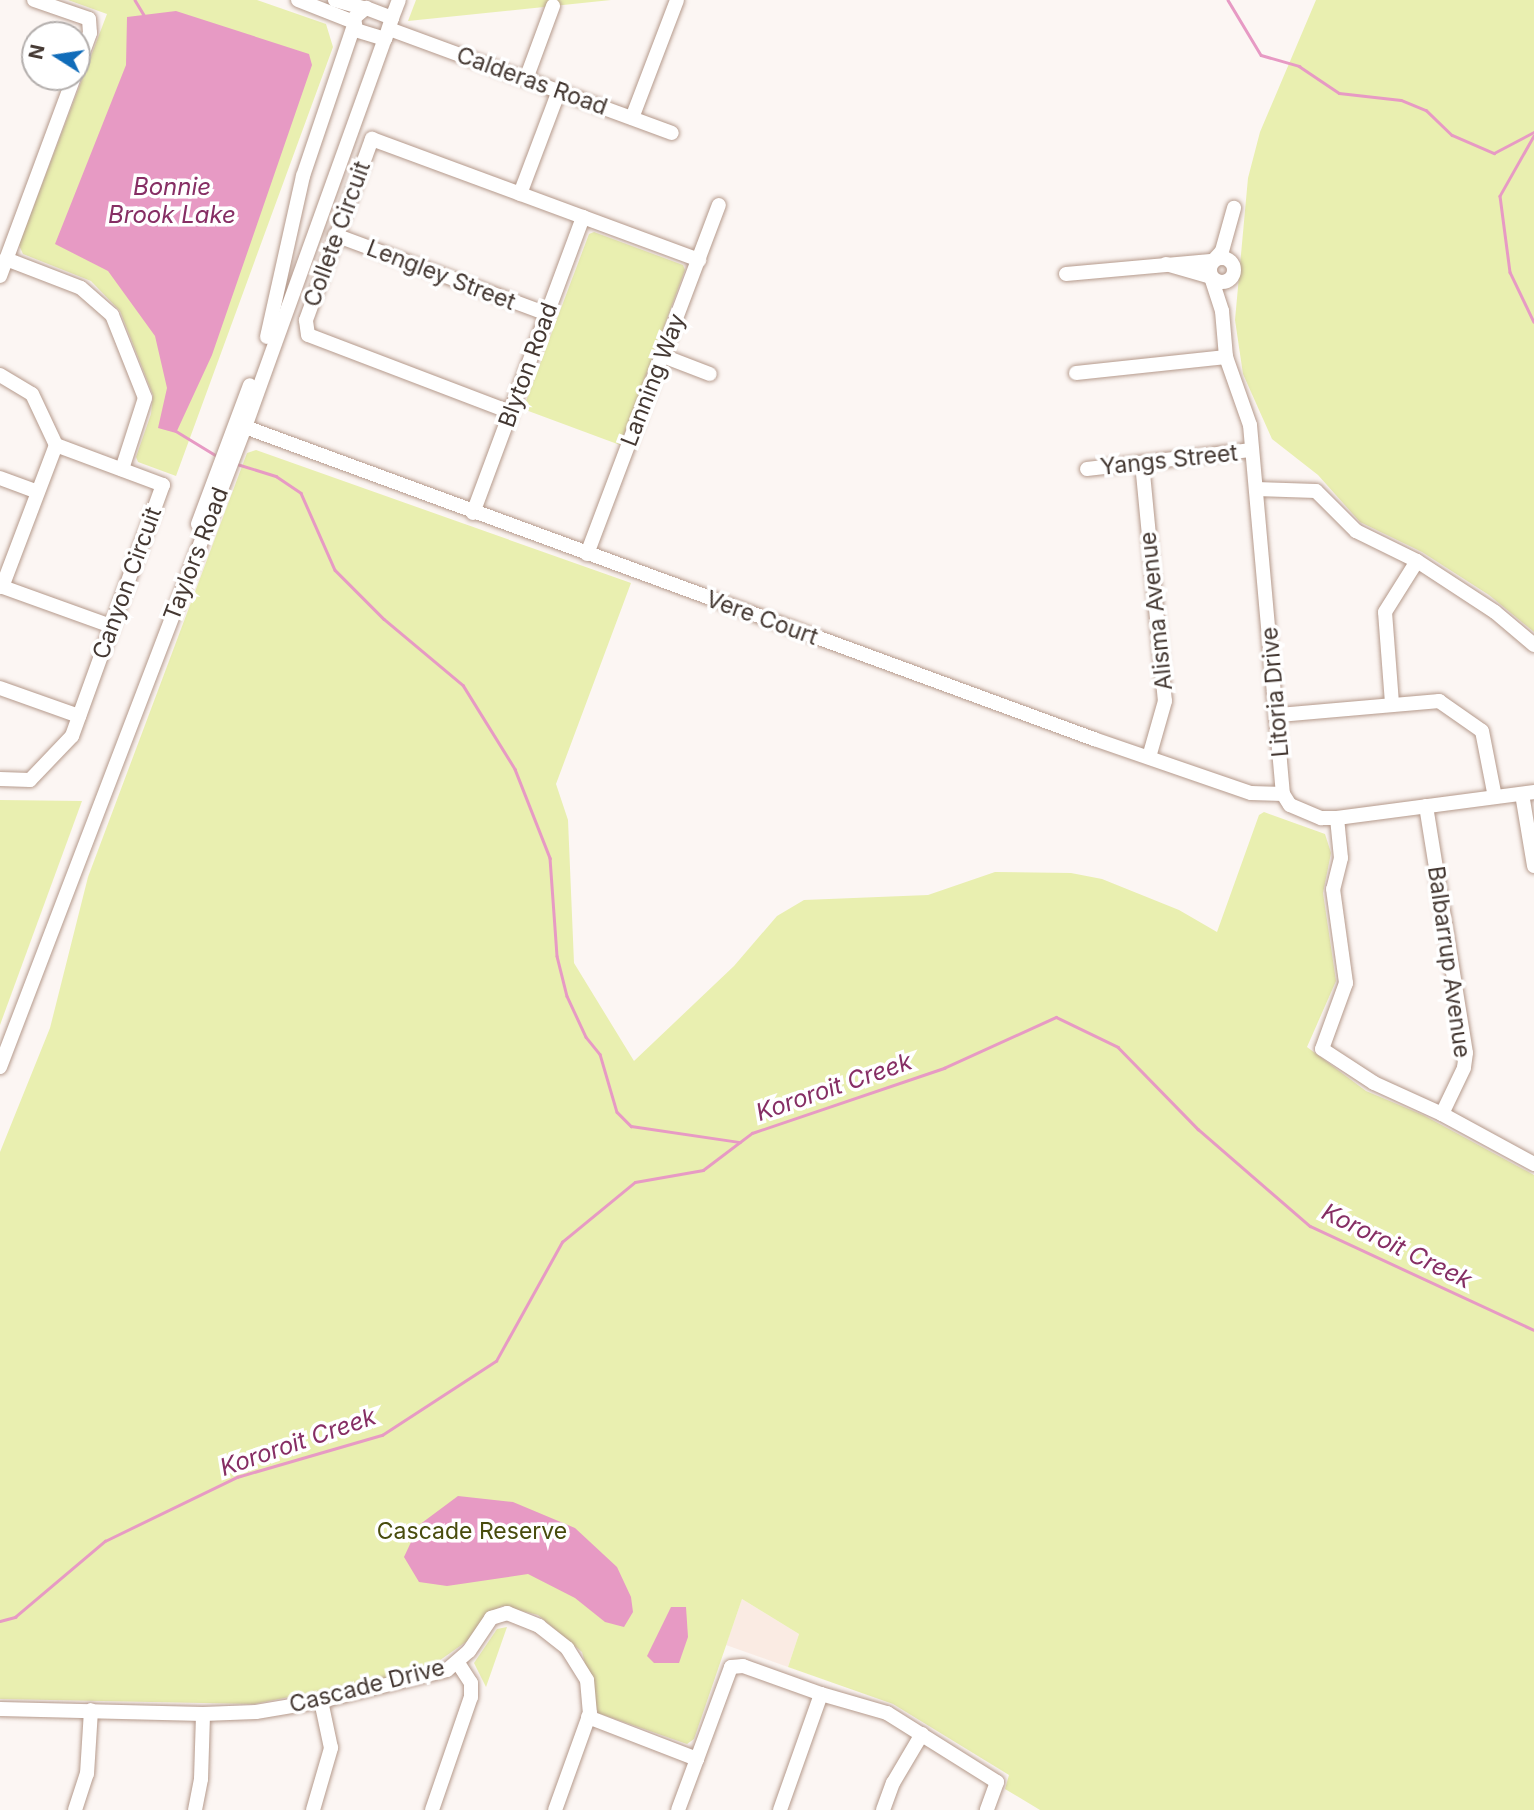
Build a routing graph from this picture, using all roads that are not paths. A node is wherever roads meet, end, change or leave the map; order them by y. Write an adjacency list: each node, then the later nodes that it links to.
1 (34, 0): 8 (street)
2 (298, 0): 9 (street)
3 (335, 0): 5 (street)
4 (399, 0): 10 (street, Taylors Road)
5 (366, 5): 9 (street); 10 (street)
6 (553, 6): 11 (street)
7 (678, 8): 14 (street)
8 (89, 21)
9 (354, 24): 10 (street); 49 (street)
10 (390, 29): 11 (street, Calderas Road); 37 (street, Taylors Road)
11 (526, 79): 13 (street, Calderas Road)
12 (69, 91): 20 (street)
13 (559, 91): 14 (street, Calderas Road); 16 (street)
14 (632, 118): 15 (street, Calderas Road)
15 (673, 134)
16 (520, 194): 18 (street, Collete Circuit); 19 (street, Collete Circuit)
17 (719, 205): 21 (street, Lanning Way)
18 (583, 217): 21 (street, Collete Circuit); 29 (street, Blyton Road)
19 (335, 235): 29 (street, Lengley Street); 36 (street, Collete Circuit)
20 (6, 259): 26 (street); 41 (street)
21 (699, 260): 31 (street, Lanning Way)
22 (1213, 261): 23 (street); 23 (street, Litoria Drive); 24 (street); 27 (street, Litoria Drive)
23 (1232, 263): 28 (street, Litoria Drive)
24 (1166, 264): 25 (street); 27 (street)
25 (1066, 274)
26 (0, 276)
27 (1211, 277): 28 (street); 30 (street, Litoria Drive)
28 (1231, 278): 30 (street, Litoria Drive)
29 (547, 314): 36 (street, Blyton Road)
30 (1225, 333): 32 (street, Litoria Drive)
31 (663, 356): 34 (street); 47 (street, Lanning Way)
32 (1226, 357): 33 (street); 39 (street, Litoria Drive)
33 (1076, 373)
34 (710, 374)
35 (0, 375): 38 (street)
36 (510, 412): 46 (street, Blyton Road)
37 (245, 427): 46 (street, Vere Court); 49 (street, Taylors Road)
38 (56, 445): 41 (street, Canyon Circuit); 45 (street)
39 (1252, 450): 40 (street, Yangs Street); 44 (street, Litoria Drive)
40 (1142, 463): 42 (street, Yangs Street); 57 (street, Alisma Avenue)
41 (122, 469): 51 (street, Canyon Circuit)
42 (1087, 469)
43 (0, 478): 45 (street)
44 (1256, 489): 48 (street); 55 (street, Litoria Drive)
45 (38, 492): 50 (street)
46 (473, 513): 47 (street, Vere Court)
47 (587, 554): 57 (street, Vere Court)
48 (1417, 561): 52 (street); 54 (street)
49 (187, 579): 65 (street, Taylors Road)
50 (1, 586): 51 (street)
51 (111, 626): 56 (street, Canyon Circuit)
52 (1534, 645)
53 (0, 688): 56 (street)
54 (1392, 704): 55 (street); 61 (street)
55 (1279, 715): 60 (street, Litoria Drive)
56 (79, 716): 58 (street, Canyon Circuit)
57 (1150, 757): 60 (street, Vere Court)
58 (0, 779)
59 (1528, 793): 61 (street); 64 (street)
60 (1283, 794): 63 (street)
61 (1495, 797): 62 (street)
62 (1426, 806): 63 (street); 66 (street, Balbarrup Avenue)
63 (1337, 817): 66 (street)
64 (1534, 866)
65 (0, 1068)
66 (1442, 1114): 67 (street)
67 (1534, 1164)
68 (458, 1663): 70 (street, Cascade Drive); 74 (street, Cascade Drive); 80 (street)
69 (821, 1694): 75 (street); 76 (street); 83 (street)
70 (321, 1701): 73 (street, Cascade Drive); 79 (street)
71 (0, 1709): 72 (street, Cascade Drive)
72 (91, 1710): 73 (street, Cascade Drive); 77 (street)
73 (203, 1714): 78 (street)
74 (588, 1717): 76 (street); 81 (street, Cascade Drive)
75 (922, 1734): 84 (street); 85 (street)
76 (697, 1759): 82 (street)
77 (75, 1810)
78 (195, 1810)
79 (313, 1810)
80 (432, 1810)
81 (555, 1810)
82 (678, 1810)
83 (780, 1810)
84 (883, 1810)
85 (987, 1810)

